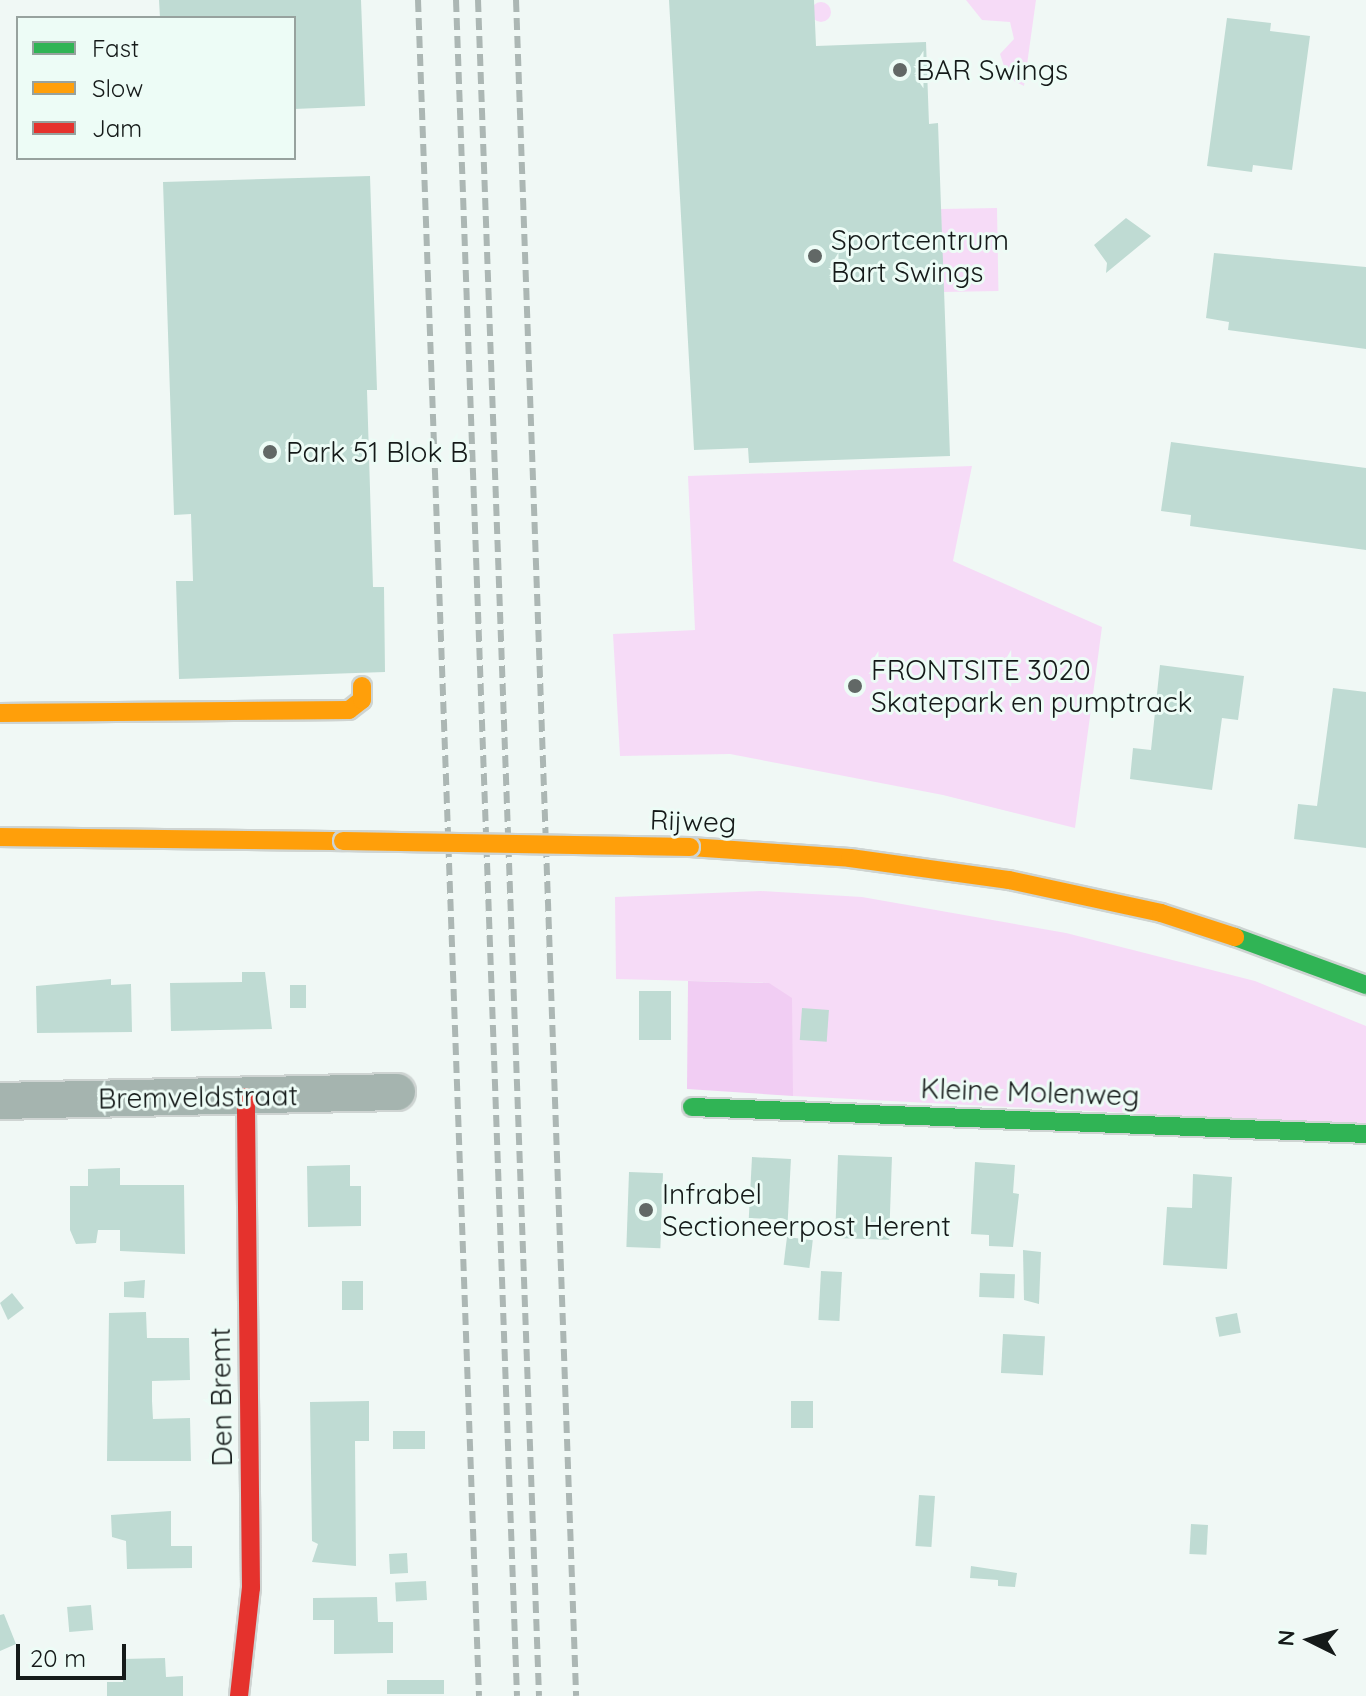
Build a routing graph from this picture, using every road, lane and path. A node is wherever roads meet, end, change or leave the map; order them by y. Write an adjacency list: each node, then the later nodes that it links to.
1 (362, 686): 2 (street)
2 (0, 713)
3 (0, 837): 4 (street, Rijweg, bridge)
4 (1366, 985)
5 (397, 1092): 6 (street, Bremveldstraat)
6 (246, 1097): 7 (street, Bremveldstraat); 10 (street, Den Bremt)
7 (0, 1101)
8 (692, 1107): 9 (street, Kleine Molenweg)
9 (1366, 1134)
10 (239, 1696)

